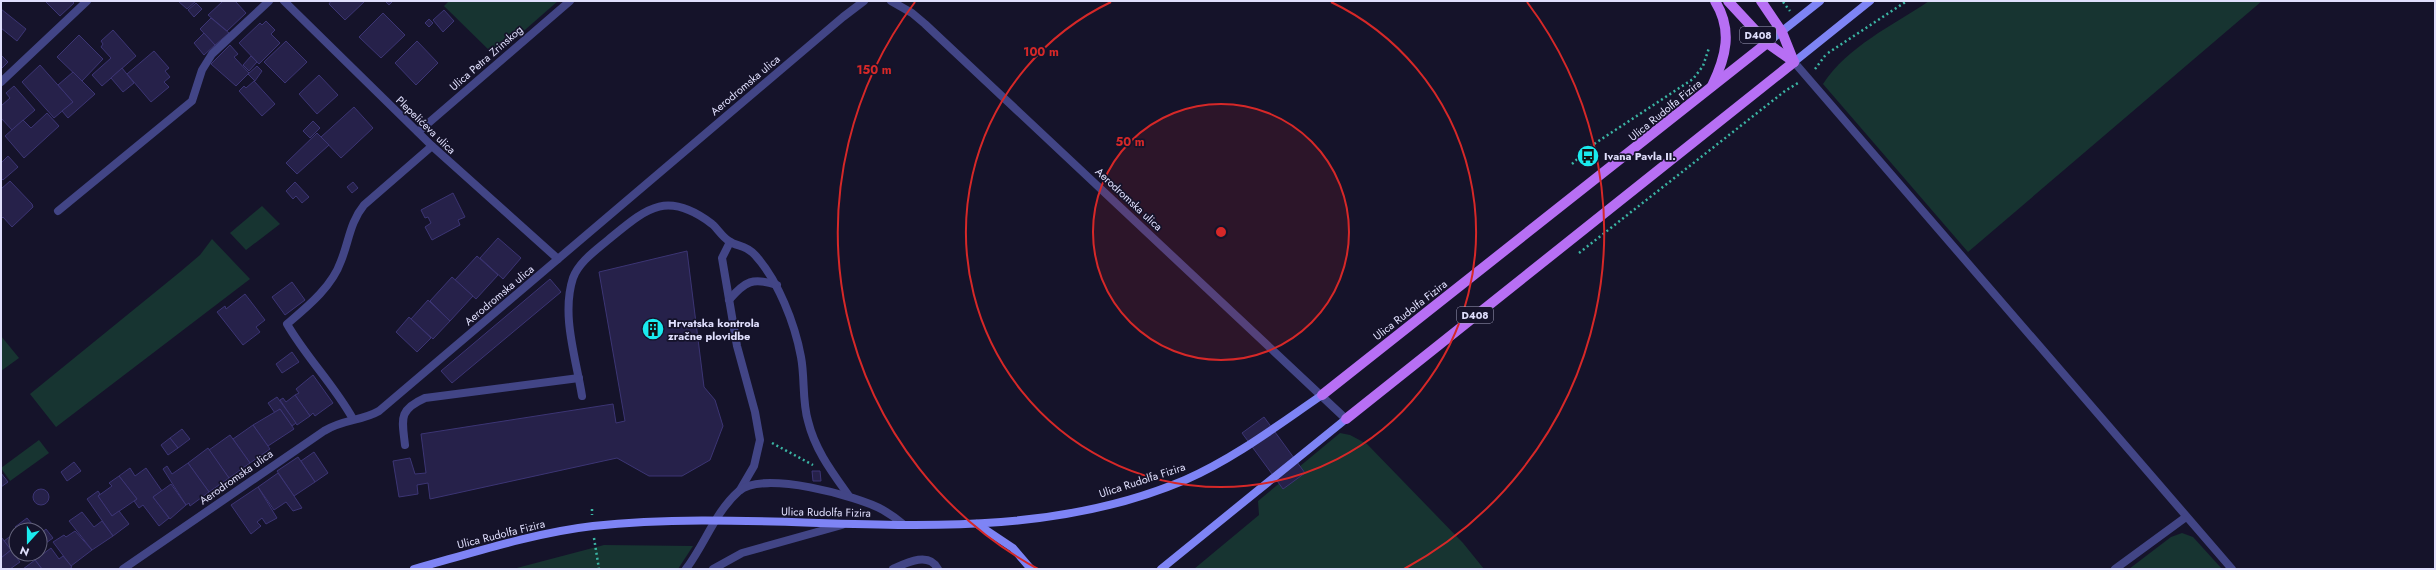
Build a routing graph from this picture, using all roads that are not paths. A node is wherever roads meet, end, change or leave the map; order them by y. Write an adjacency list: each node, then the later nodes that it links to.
1 (86, 1): 15 (street)
2 (269, 1): 19 (street)
3 (284, 1): 17 (street, Plepelićeva ulica)
4 (570, 1): 17 (street, Ulica Petra Zrinskog)
5 (864, 1): 21 (street, Aerodromska ulica)
6 (891, 1): 25 (street, Aerodromska ulica)
7 (1715, 1): 16 (main road)
8 (1728, 1): 13 (main road, D408)
9 (1761, 1): 12 (main road, D408)
10 (1820, 1): 12 (street, Ulica Rudolfa Fizira)
11 (1870, 1): 14 (street)
12 (1782, 32): 13 (street, Ulica Rudolfa Fizira); 14 (main road, D408)
13 (1767, 43): 14 (main road, D408); 16 (main road, Ulica Rudolfa Fizira / D408)
14 (1794, 62): 28 (main road, D408); 32 (street)
15 (1, 82)
16 (1711, 88): 25 (main road, Ulica Rudolfa Fizira / D408)
17 (418, 132): 18 (street, Plepelićeva ulica)
18 (432, 146): 21 (street, Plepelićeva ulica); 27 (street)
19 (58, 211)
20 (730, 242): 22 (street); 23 (street); 24 (street)
21 (558, 260): 27 (street, Aerodromska ulica)
22 (777, 285): 23 (street); 31 (street)
23 (729, 300): 30 (street)
24 (579, 378): 26 (street); 29 (street)
25 (1322, 395): 28 (street, Aerodromska ulica); 36 (street, Ulica Rudolfa Fizira)
26 (582, 396)
27 (353, 419): 37 (street, Aerodromska ulica)
28 (1346, 419): 44 (street)
29 (405, 445)
30 (740, 490): 31 (street); 33 (street)
31 (849, 496): 35 (street)
32 (2186, 517): 45 (street); 46 (street)
33 (715, 522): 34 (street, Ulica Rudolfa Fizira); 38 (street, Ulica Rudolfa Fizira); 39 (street)
34 (845, 524): 35 (street, Ulica Rudolfa Fizira); 40 (street)
35 (903, 524): 36 (street, Ulica Rudolfa Fizira)
36 (978, 524): 43 (street)
37 (123, 569)
38 (414, 569)
39 (686, 569)
40 (713, 569)
41 (893, 569): 42 (street)
42 (938, 569)
43 (1031, 569)
44 (1161, 569)
45 (2115, 569)
46 (2232, 569)

